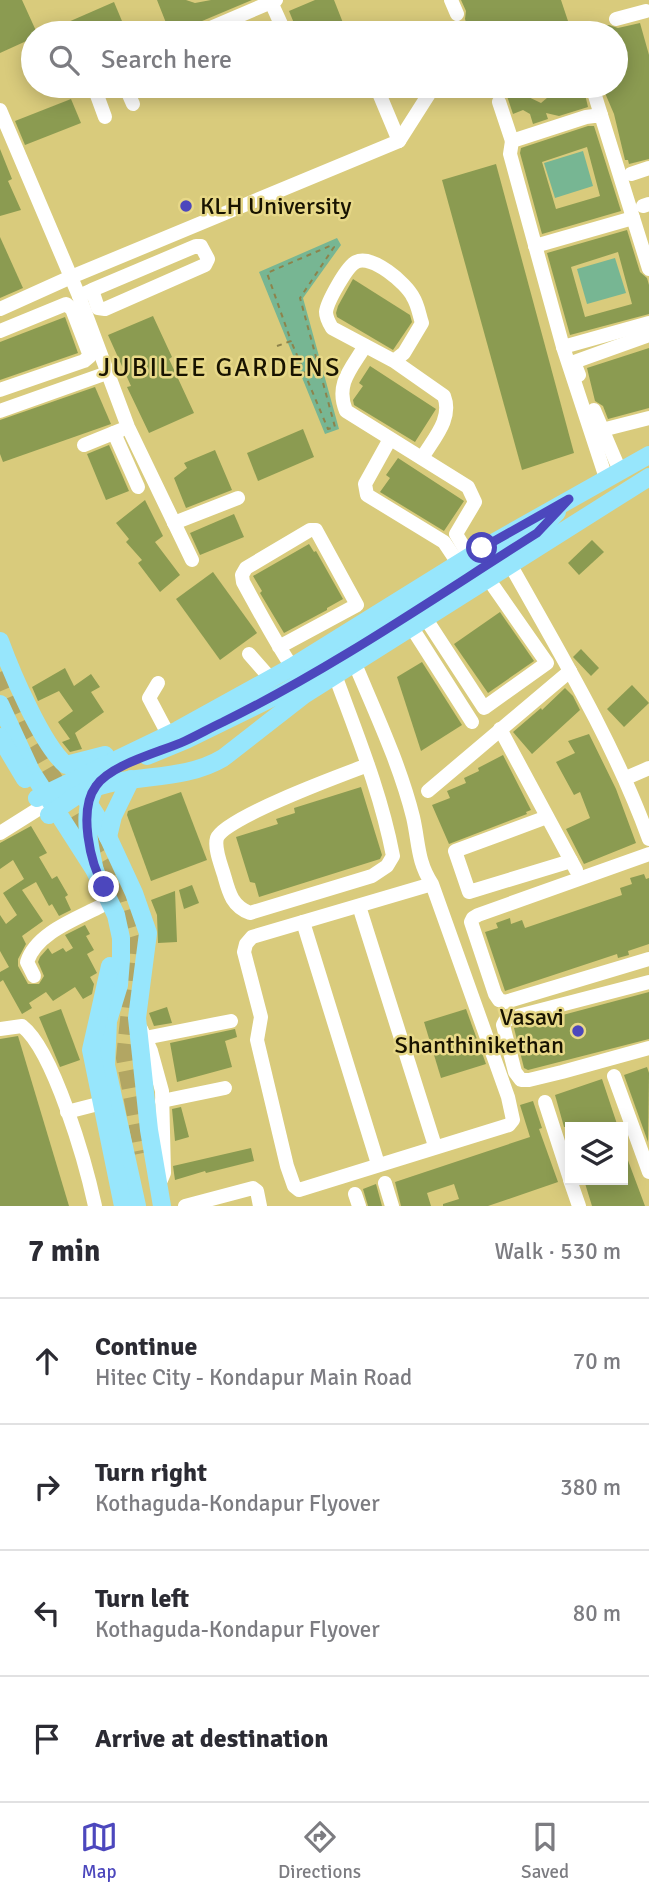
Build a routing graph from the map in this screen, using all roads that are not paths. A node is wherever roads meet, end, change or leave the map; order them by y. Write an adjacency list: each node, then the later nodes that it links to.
1 (273, 1): 4 (street); 5 (street)
2 (648, 14): 3 (street)
3 (616, 19)
4 (227, 21)
5 (280, 21)
6 (98, 98): 15 (street)
7 (130, 98): 12 (street)
8 (381, 98): 16 (street)
9 (426, 98): 16 (street)
10 (596, 98): 14 (street)
11 (499, 102): 17 (street)
12 (133, 104)
13 (1, 115): 23 (street)
14 (601, 115): 17 (street); 20 (street)
15 (105, 117)
16 (399, 141): 23 (street)
17 (512, 141): 21 (street)
18 (649, 168): 19 (street)
19 (631, 174)
20 (633, 218): 21 (street); 22 (street)
21 (535, 246): 30 (street)
22 (649, 269)
23 (71, 276): 24 (street); 25 (street)
24 (85, 293): 24 (street); 32 (street)
25 (0, 309)
26 (649, 323): 30 (street)
27 (0, 331): 33 (street)
28 (649, 335): 37 (street)
29 (365, 346): 31 (street); 31 (street); 39 (street)
30 (563, 347): 43 (street)
31 (394, 361): 42 (street)
32 (107, 373): 34 (street); 36 (street)
33 (0, 390)
34 (0, 411)
35 (649, 418): 37 (street)
36 (128, 427): 38 (street); 48 (street)
37 (602, 430): 43 (street)
38 (114, 433): 40 (street); 45 (street)
39 (390, 439): 42 (street); 49 (street)
40 (84, 445)
41 (649, 455): 43 (main road)
42 (422, 458): 49 (street)
43 (613, 475): 47 (main road)
44 (649, 477): 52 (main road)
45 (138, 487)
46 (238, 498): 48 (street)
47 (569, 499): 50 (main road); 85 (main road)
48 (174, 523): 51 (street)
49 (450, 538): 50 (street)
50 (462, 557): 55 (main road)
51 (192, 560)
52 (511, 566): 53 (main road); 62 (street)
53 (493, 586): 56 (main road); 56 (street)
54 (357, 605): 55 (street); 58 (street); 58 (street)
55 (364, 624): 61 (main road)
56 (425, 627): 60 (main road); 67 (street)
57 (0, 641): 71 (main road)
58 (279, 648): 61 (street)
59 (249, 654): 64 (street)
60 (355, 664): 63 (main road); 86 (street)
61 (292, 667): 64 (main road)
62 (570, 671): 68 (street); 74 (street)
63 (334, 676): 72 (street); 75 (main road)
64 (271, 679): 69 (main road)
65 (158, 682): 69 (street)
66 (0, 704): 85 (main road)
67 (472, 722)
68 (500, 729): 77 (street); 79 (street)
69 (168, 734): 71 (main road)
70 (1, 742): 78 (main road)
71 (141, 747): 76 (main road)
72 (368, 765): 72 (street)
73 (649, 768): 74 (street)
74 (626, 778): 82 (street)
75 (131, 779): 76 (main road); 81 (main road)
76 (78, 786): 78 (main road); 81 (main road)
77 (428, 791)
78 (43, 806): 80 (street); 87 (main road)
79 (547, 817): 84 (street); 84 (street)
80 (0, 833)
81 (107, 836): 93 (main road)
82 (649, 839)
83 (649, 854): 84 (street)
84 (576, 870): 90 (street)
85 (94, 871): 114 (main road)
86 (432, 884): 88 (street); 104 (street)
87 (101, 906): 91 (street); 102 (main road)
88 (359, 906): 89 (street); 104 (street)
89 (303, 922): 106 (street); 106 (street)
90 (649, 959)
91 (34, 976)
92 (649, 982): 97 (street)
93 (137, 1018): 96 (street); 111 (main road)
94 (231, 1021): 96 (street)
95 (0, 1029): 103 (street)
96 (145, 1038): 100 (street)
97 (649, 1048)
98 (614, 1076): 108 (street)
99 (225, 1088): 100 (street)
100 (162, 1101): 111 (street)
101 (545, 1102): 107 (street)
102 (102, 1103): 103 (street); 113 (main road)
103 (67, 1112): 112 (street)
104 (435, 1146): 106 (street)
105 (143, 1153): 115 (main road)
106 (378, 1164)
107 (565, 1164)
108 (649, 1172)
109 (385, 1183): 118 (street)
110 (572, 1185): 119 (street)
111 (160, 1197)
112 (95, 1206)
113 (122, 1206)
114 (137, 1206)
115 (154, 1206)
116 (185, 1206): 117 (street)
117 (260, 1206)
118 (392, 1206)
119 (579, 1206)

